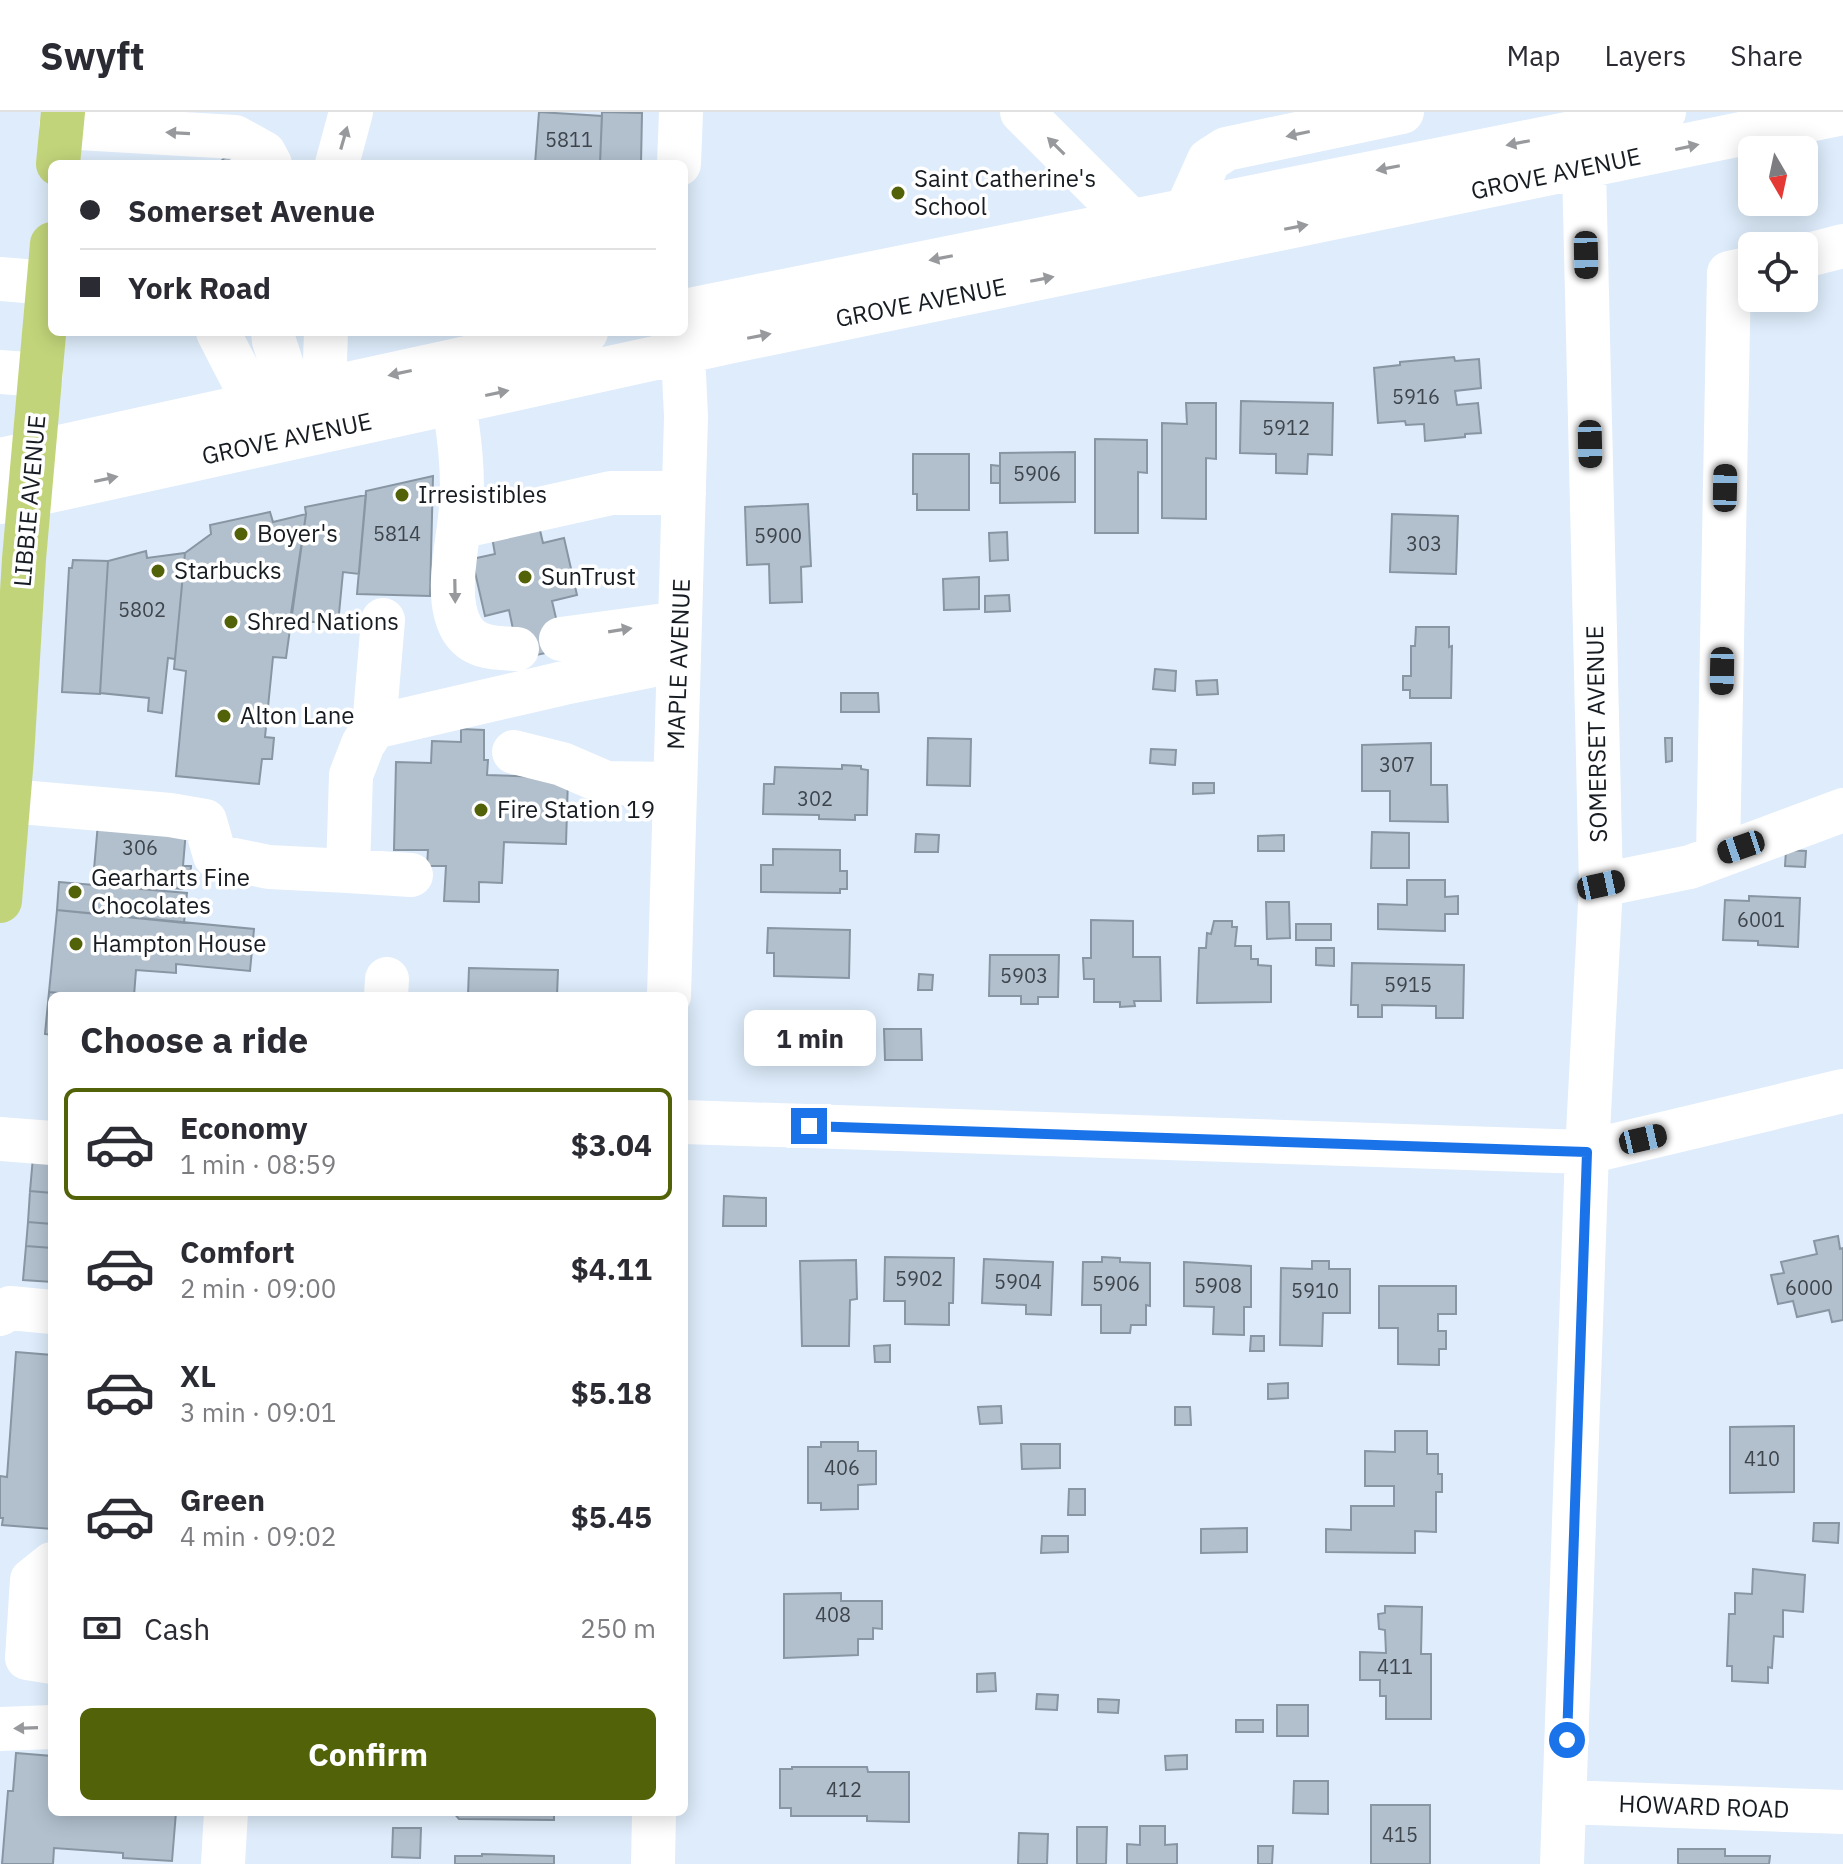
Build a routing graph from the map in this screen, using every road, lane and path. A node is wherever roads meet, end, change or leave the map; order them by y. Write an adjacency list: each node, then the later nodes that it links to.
1 (351, 112): 14 (street, one-way to 1)
2 (681, 112): 15 (street)
3 (1022, 112): 17 (street, one-way to 3)
4 (1402, 112): 16 (street, one-way to 16)
5 (1414, 112): 12 (street)
6 (1664, 112): 11 (street, GROVE AVENUE)
7 (1843, 113): 11 (street, GROVE AVENUE, one-way to 7)
8 (244, 124): 10 (street, one-way to 10); 13 (street)
9 (61, 134): 10 (street)
10 (131, 147)
11 (1578, 151): 12 (street, GROVE AVENUE, one-way to 12); 25 (street, GROVE AVENUE, one-way to 11); 51 (street, SOMERSET AVENUE)
12 (1465, 153): 16 (street, GROVE AVENUE, one-way to 16)
13 (268, 160)
14 (338, 160)
15 (679, 160)
16 (1187, 209): 17 (street, GROVE AVENUE)
17 (1130, 220): 24 (street, GROVE AVENUE, one-way to 24)
18 (1843, 246): 19 (street)
19 (1818, 252)
20 (1738, 271): 48 (street)
21 (0, 279): 22 (street)
22 (48, 283)
23 (48, 289): 32 (main road, LIBBIE AVENUE)
24 (688, 330)
25 (688, 331)
26 (222, 336): 33 (street)
27 (273, 336): 33 (street)
28 (324, 336): 33 (street)
29 (568, 336): 33 (street, GROVE AVENUE, one-way to 33)
30 (669, 336): 34 (street, GROVE AVENUE, one-way to 30)
31 (682, 336): 36 (street, MAPLE AVENUE)
32 (20, 373): 35 (main road, LIBBIE AVENUE)
33 (290, 397): 35 (street, GROVE AVENUE)
34 (454, 402): 37 (street, GROVE AVENUE, one-way to 34); 38 (street)
35 (17, 457): 37 (main road, LIBBIE AVENUE)
36 (684, 493): 38 (street); 41 (street, MAPLE AVENUE)
37 (15, 499): 46 (main road, LIBBIE AVENUE)
38 (459, 527): 42 (street, one-way to 42)
39 (383, 620): 43 (street)
40 (561, 639): 41 (street, one-way to 41)
41 (679, 641): 43 (street); 45 (street, MAPLE AVENUE)
42 (517, 649)
43 (374, 727): 49 (street)
44 (514, 752): 45 (street)
45 (675, 784): 53 (street, MAPLE AVENUE)
46 (9, 801): 49 (street); 52 (main road, LIBBIE AVENUE)
47 (1843, 810): 48 (street)
48 (1718, 855): 51 (street)
49 (348, 871): 50 (street)
50 (411, 875)
51 (1601, 885): 58 (street, SOMERSET AVENUE)
52 (0, 901)
53 (669, 992)
54 (1843, 1091): 58 (street)
55 (688, 1122): 58 (street)
56 (0, 1139): 57 (street)
57 (48, 1143)
58 (1587, 1152): 65 (street, SOMERSET AVENUE)
59 (48, 1312): 60 (street)
60 (0, 1314)
61 (48, 1567): 62 (street)
62 (27, 1647)
63 (48, 1727): 64 (street, one-way to 64)
64 (0, 1729)
65 (1565, 1802): 66 (street, HOWARD ROAD); 71 (street, SOMERSET AVENUE)
66 (1843, 1812)
67 (226, 1816): 69 (street)
68 (654, 1816): 70 (street)
69 (223, 1864)
70 (653, 1864)
71 (1562, 1864)

